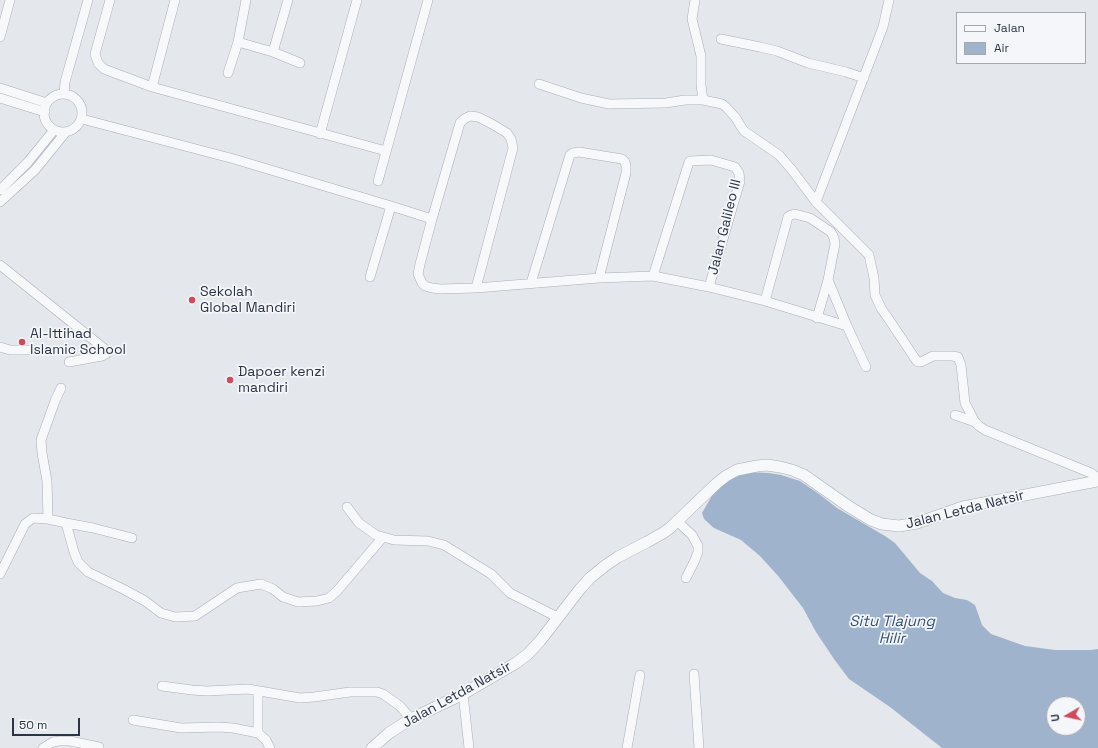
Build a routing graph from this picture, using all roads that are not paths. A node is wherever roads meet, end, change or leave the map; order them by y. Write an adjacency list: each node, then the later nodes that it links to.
1 (10, 0): 11 (street)
2 (88, 0): 22 (street)
3 (110, 0): 20 (street)
4 (174, 0): 20 (street)
5 (246, 0): 14 (street)
6 (288, 0): 15 (street)
7 (357, 0): 29 (street)
8 (428, 0): 30 (street)
9 (695, 0): 24 (street)
10 (889, 0): 18 (street)
11 (3, 11): 12 (street)
12 (0, 37)
13 (721, 39): 18 (street)
14 (238, 42): 15 (street); 17 (street)
15 (272, 52): 16 (street)
16 (300, 63)
17 (228, 74)
18 (864, 78): 34 (street)
19 (539, 84): 24 (street)
20 (152, 86): 29 (street)
21 (0, 88): 25 (street)
22 (64, 94): 25 (street); 26 (street)
23 (0, 98): 25 (street)
24 (703, 100): 34 (street)
25 (46, 107): 27 (street)
26 (82, 119): 28 (street); 35 (street)
27 (54, 130): 28 (street); 32 (street)
28 (65, 132): 33 (street)
29 (320, 134): 30 (street)
30 (386, 151): 31 (street)
31 (378, 182)
32 (0, 190)
33 (0, 202)
34 (816, 202): 54 (street)
35 (391, 206): 36 (street); 39 (street)
36 (432, 219): 44 (street); 44 (street)
37 (0, 265): 50 (street)
38 (653, 276): 40 (street); 43 (street); 43 (street, Jalan Galileo III)
39 (370, 277)
40 (599, 278): 42 (street); 42 (street)
41 (828, 280): 45 (street); 46 (street); 47 (street)
42 (531, 283): 44 (street)
43 (709, 287): 45 (street)
44 (476, 288)
45 (764, 301): 46 (street)
46 (817, 318): 47 (street)
47 (847, 326): 51 (street)
48 (0, 347): 49 (street)
49 (33, 350)
50 (69, 362)
51 (866, 367)
52 (61, 388): 57 (street)
53 (955, 415): 54 (street)
54 (975, 422): 55 (street)
55 (1098, 479): 58 (street, Jalan Letda Natsir)
56 (347, 507): 60 (street)
57 (48, 518): 59 (street); 62 (street)
58 (677, 521): 63 (street); 64 (street, Jalan Letda Natsir)
59 (66, 523): 60 (street); 61 (street)
60 (383, 537): 64 (street)
61 (132, 538)
62 (0, 574)
63 (686, 578)
64 (557, 617): 69 (street, Jalan Letda Natsir)
65 (694, 674): 80 (street)
66 (640, 675): 79 (street)
67 (162, 686): 68 (street)
68 (258, 691): 70 (street); 72 (street)
69 (463, 694): 70 (street, Jalan Letda Natsir); 78 (street)
70 (411, 719): 77 (street, Jalan Letda Natsir)
71 (132, 720): 72 (street)
72 (258, 734): 76 (street)
73 (52, 745): 74 (street); 75 (street)
74 (100, 746)
75 (44, 748)
76 (270, 748)
77 (372, 748)
78 (469, 748)
79 (627, 748)
80 (699, 748)

